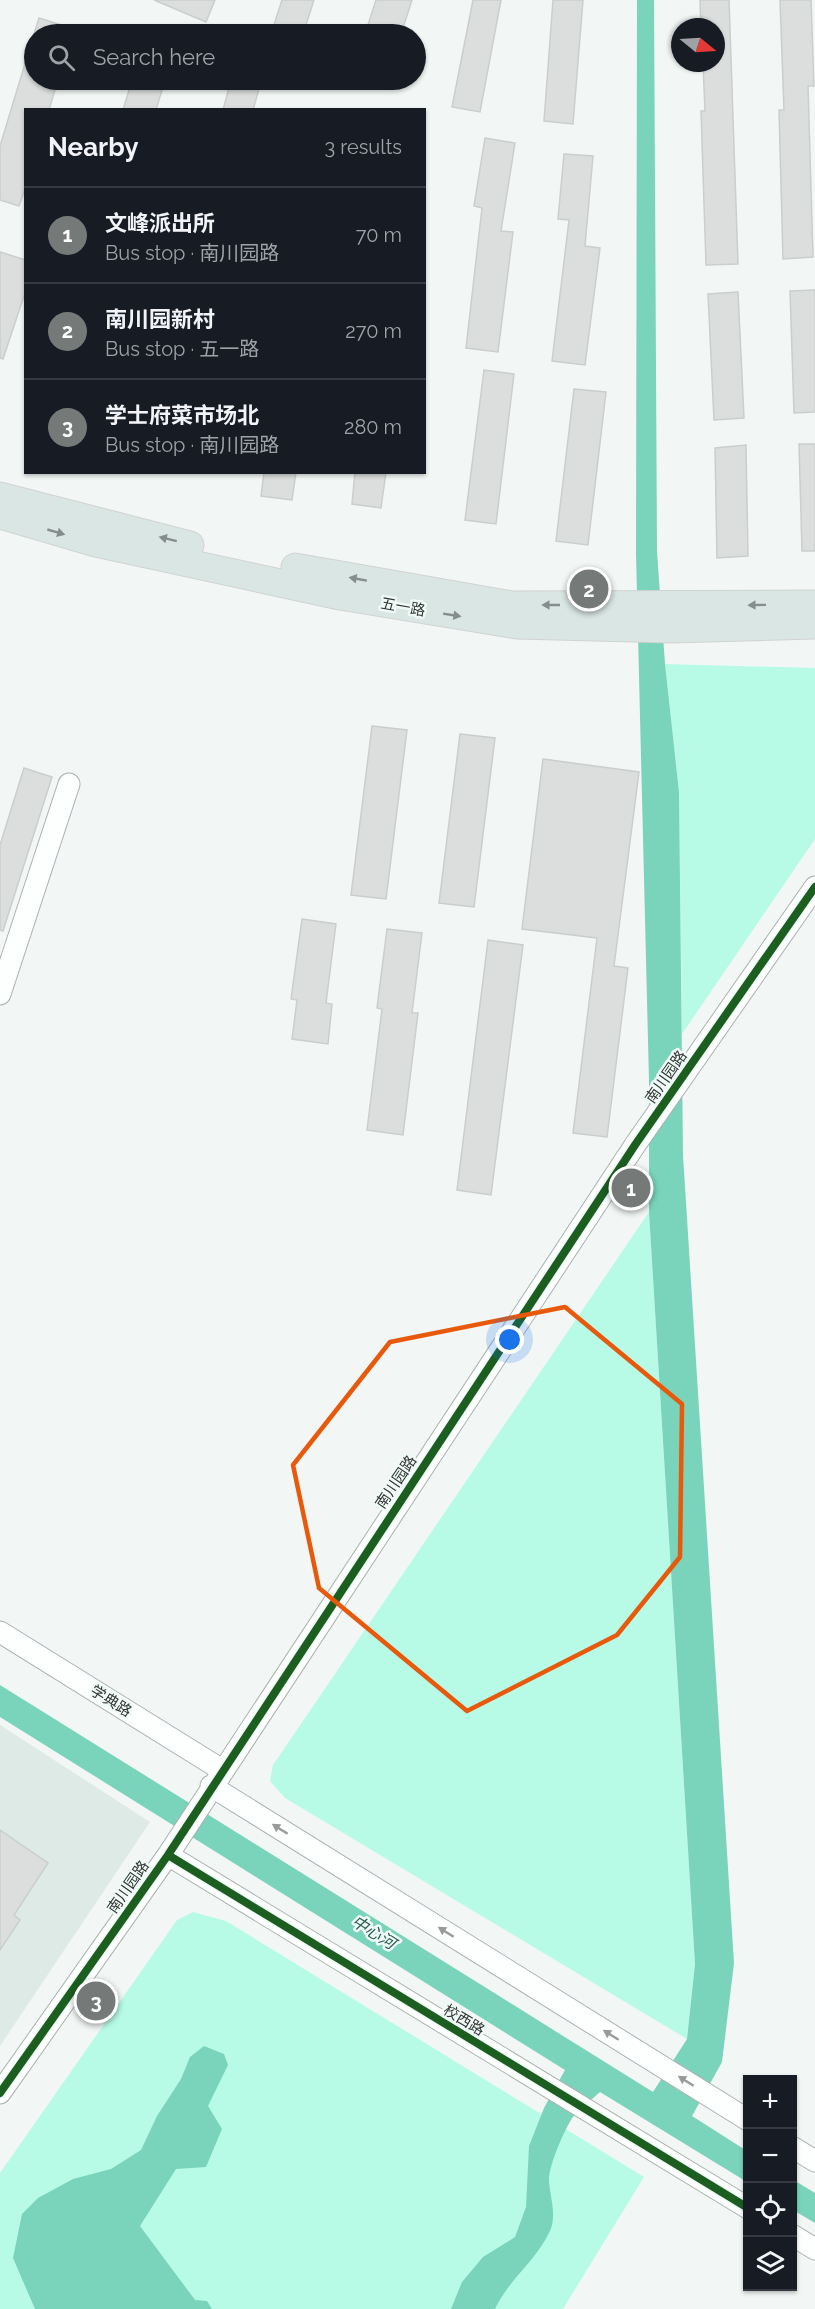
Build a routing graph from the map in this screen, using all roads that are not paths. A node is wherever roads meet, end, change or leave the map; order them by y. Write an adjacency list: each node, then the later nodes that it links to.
1 (0, 496): 4 (main road, 五一路, one-way to 1)
2 (0, 515): 4 (main road, 五一路, one-way to 4)
3 (815, 604): 5 (main road, 五一路, one-way to 5)
4 (631, 617): 5 (main road, 五一路)
5 (672, 617): 6 (main road, 五一路)
6 (815, 625)
7 (69, 784): 9 (street)
8 (815, 887): 11 (street, 南川园路)
9 (0, 994)
10 (0, 1632): 11 (street, 学典路)
11 (213, 1783): 12 (street, 南川园路); 14 (street, one-way to 11)
12 (172, 1847): 13 (street, 南川园路); 17 (street, 校西路)
13 (0, 2093)
14 (743, 2117)
15 (797, 2150): 16 (street)
16 (815, 2161)
17 (743, 2206)
18 (795, 2237): 19 (street)
19 (815, 2249)

